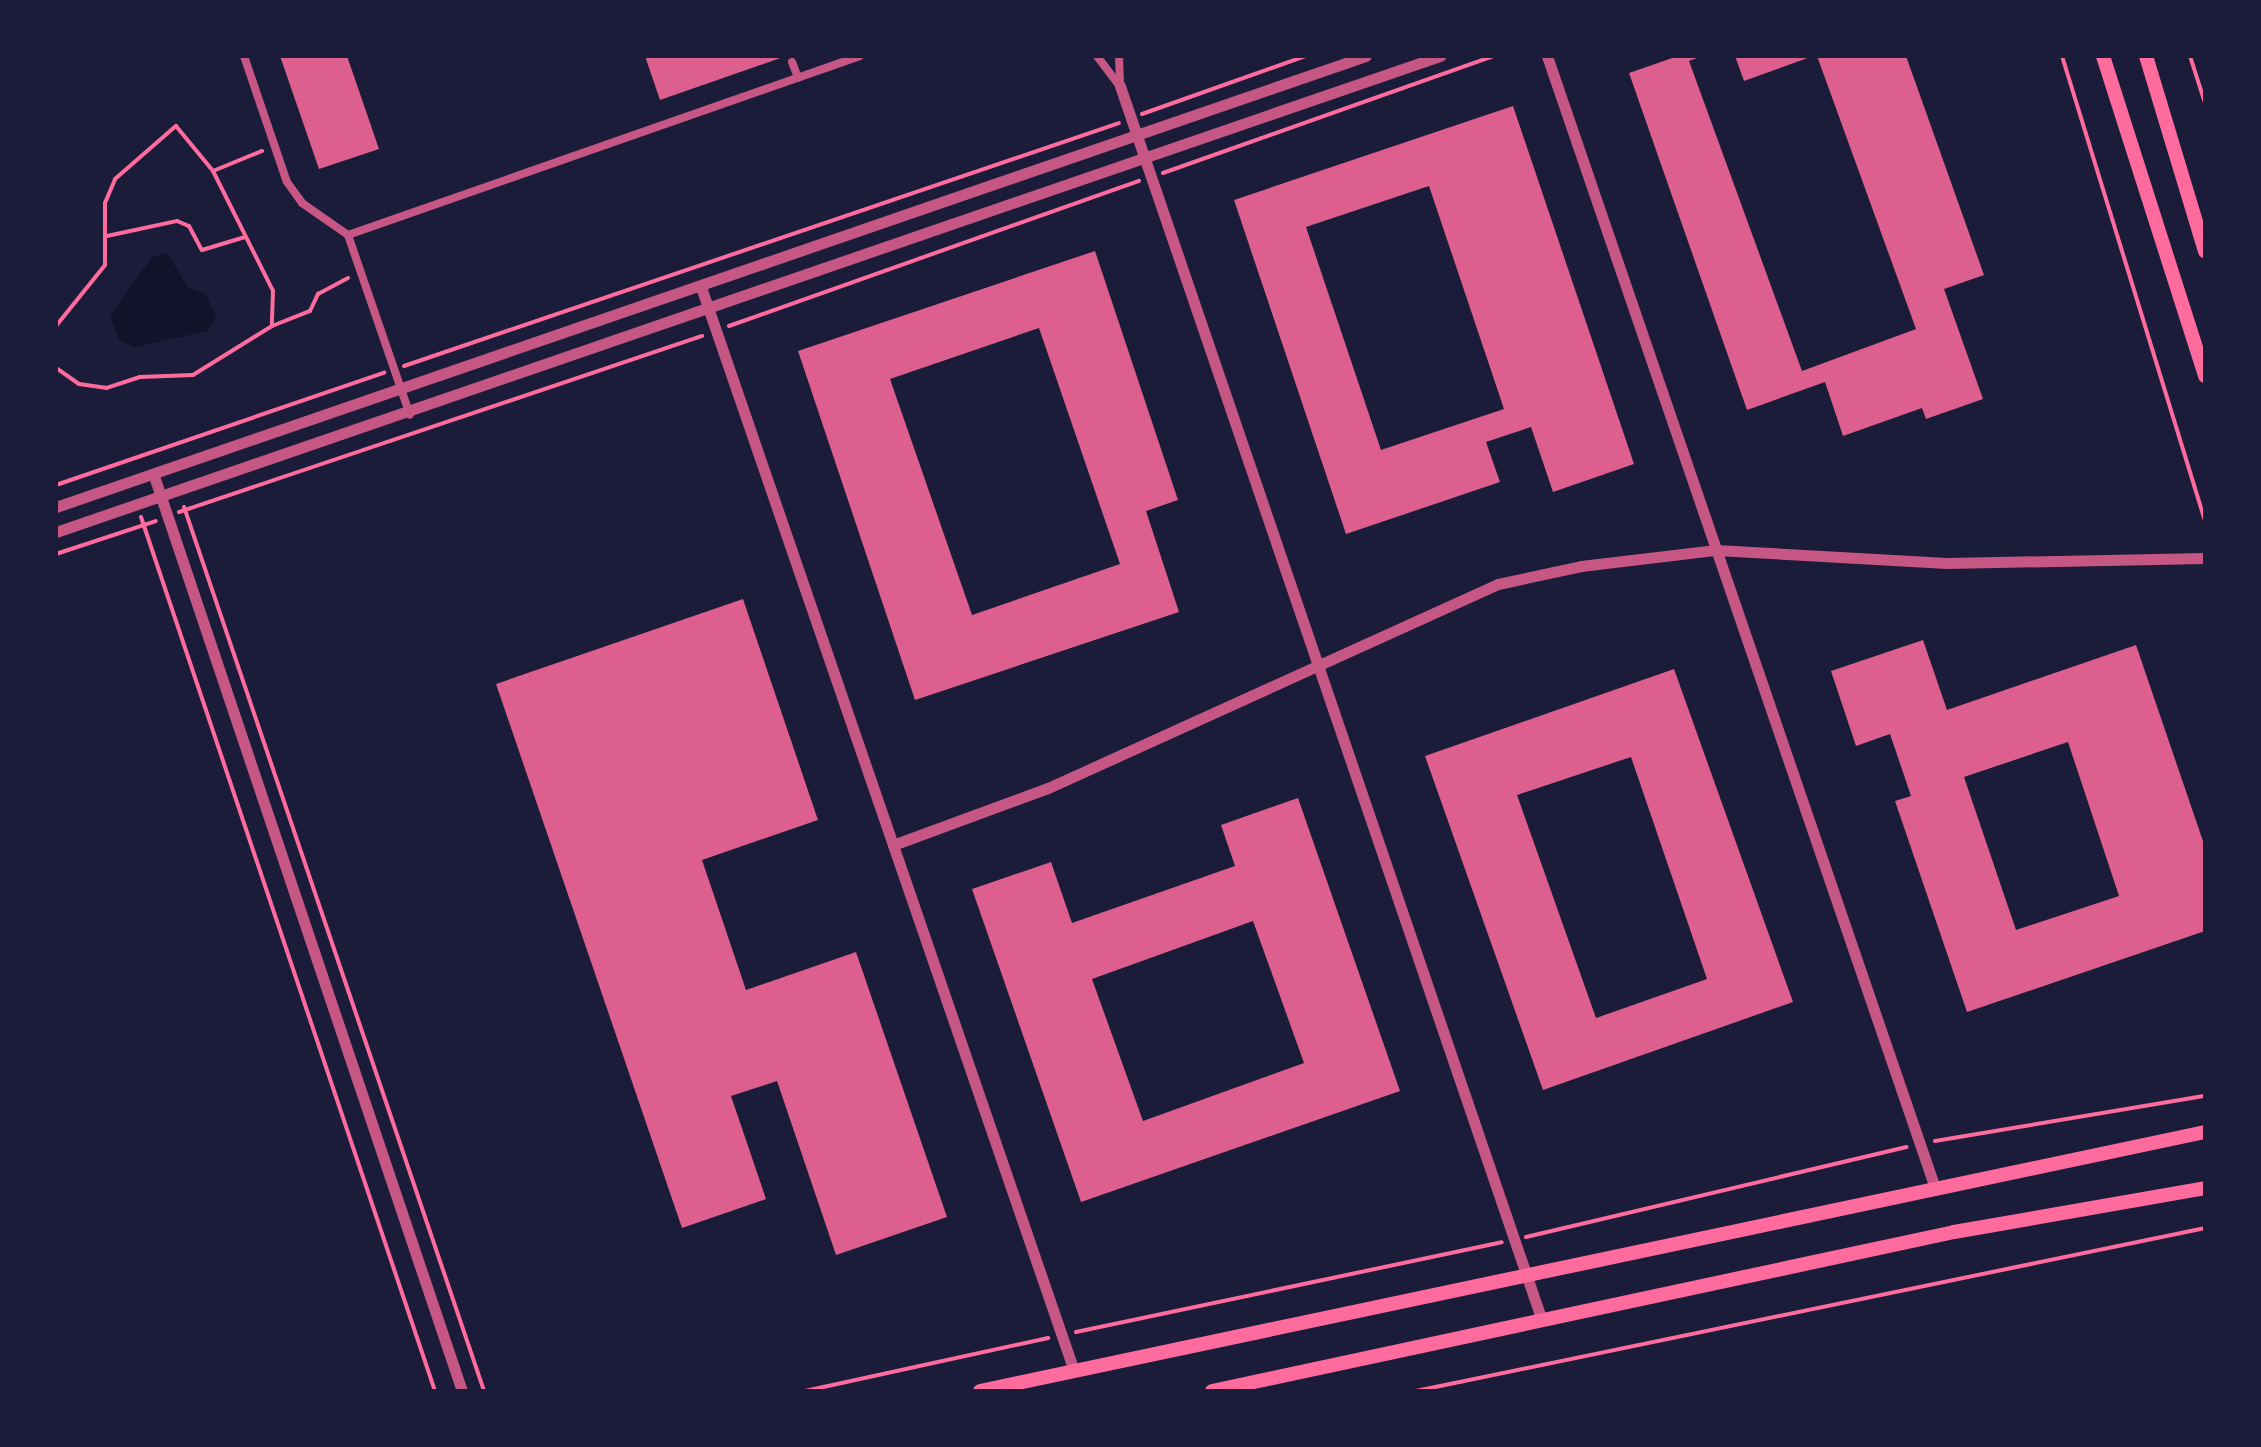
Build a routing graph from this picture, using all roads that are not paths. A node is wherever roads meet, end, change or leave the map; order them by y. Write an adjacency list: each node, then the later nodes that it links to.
1 (244, 56): 15 (street)
2 (860, 56): 11 (street)
3 (1097, 56): 12 (street)
4 (1119, 56): 12 (street)
5 (1366, 56): 13 (street)
6 (1440, 56): 14 (street)
7 (1547, 56): 26 (street)
8 (2103, 56): 19 (main road)
9 (2146, 56): 16 (main road)
10 (792, 62): 11 (street)
11 (798, 78): 15 (street)
12 (1120, 86): 13 (street)
13 (1140, 137): 14 (street); 17 (street)
14 (1149, 161): 18 (street); 28 (street)
15 (348, 235): 20 (street)
16 (2205, 251)
17 (701, 287): 18 (street); 20 (street)
18 (710, 312): 21 (street); 29 (street)
19 (2205, 376)
20 (402, 391): 21 (street); 22 (street)
21 (410, 415): 23 (street)
22 (154, 476): 23 (street); 24 (street)
23 (160, 496): 25 (street); 36 (street)
24 (56, 507)
25 (56, 532)
26 (1716, 550): 27 (street); 28 (street); 31 (street)
27 (2205, 558)
28 (1320, 665): 29 (street); 33 (street)
29 (893, 845): 35 (street)
30 (2205, 1132): 31 (main road)
31 (1934, 1185): 33 (main road)
32 (2205, 1188): 34 (main road)
33 (1525, 1273): 34 (street); 35 (main road)
34 (1542, 1321): 38 (main road)
35 (1074, 1371): 37 (main road)
36 (462, 1391)
37 (980, 1391)
38 (1212, 1391)

